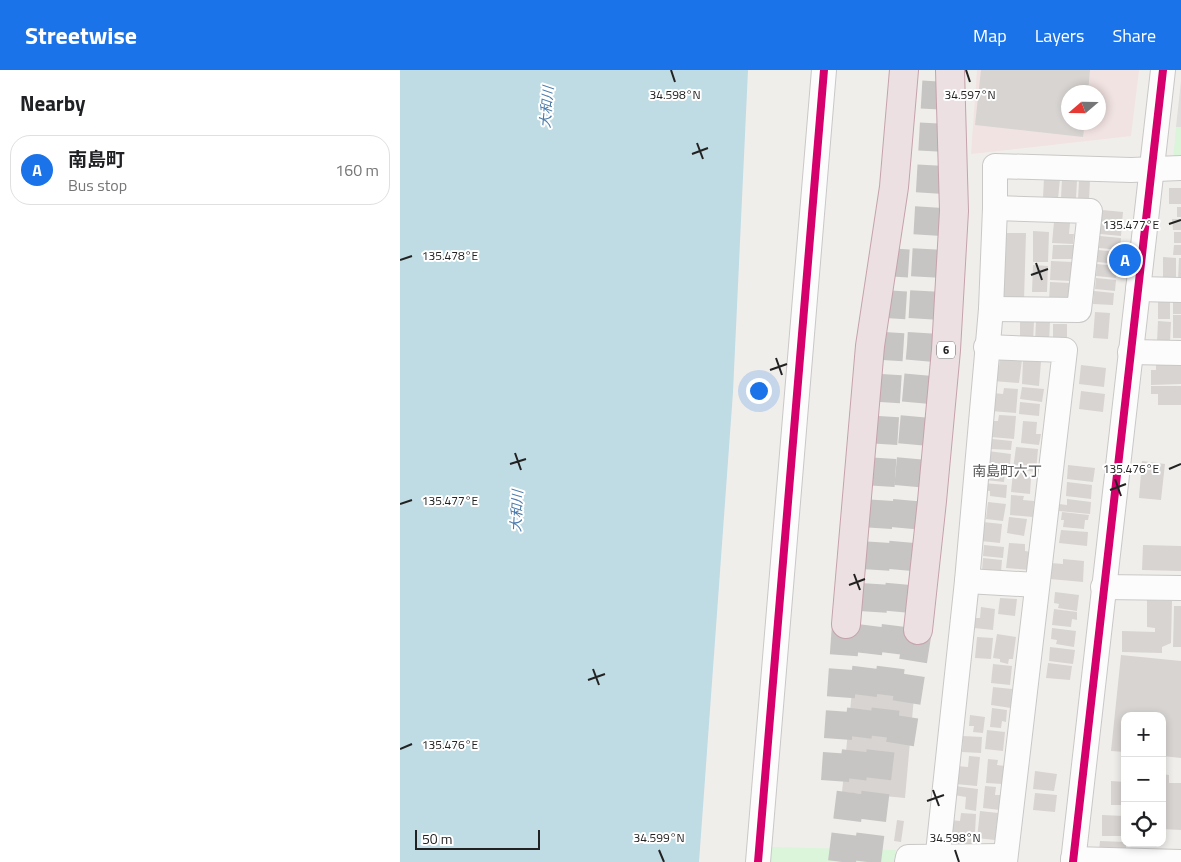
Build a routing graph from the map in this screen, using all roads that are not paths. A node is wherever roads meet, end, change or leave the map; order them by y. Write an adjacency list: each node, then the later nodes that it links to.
1 (824, 70): 23 (street)
2 (904, 70): 18 (highway)
3 (950, 70): 19 (highway, 6)
4 (1163, 70): 6 (street)
5 (1181, 168): 6 (street)
6 (1152, 170): 7 (street); 8 (street)
7 (995, 208): 10 (street); 10 (street)
8 (1138, 289): 9 (street); 12 (street)
9 (1181, 290)
10 (990, 308): 11 (street)
11 (986, 347): 14 (street); 15 (street)
12 (1130, 352): 13 (street); 16 (street)
13 (1181, 353)
14 (967, 581): 15 (street); 20 (street)
15 (1037, 585): 21 (street)
16 (1103, 587): 17 (street); 22 (street)
17 (1181, 588)
18 (846, 624)
19 (918, 630)
20 (938, 859): 21 (street); 24 (street)
21 (1005, 859)
22 (1073, 861): 25 (street)
23 (758, 862)
24 (907, 862)
25 (1181, 862)

